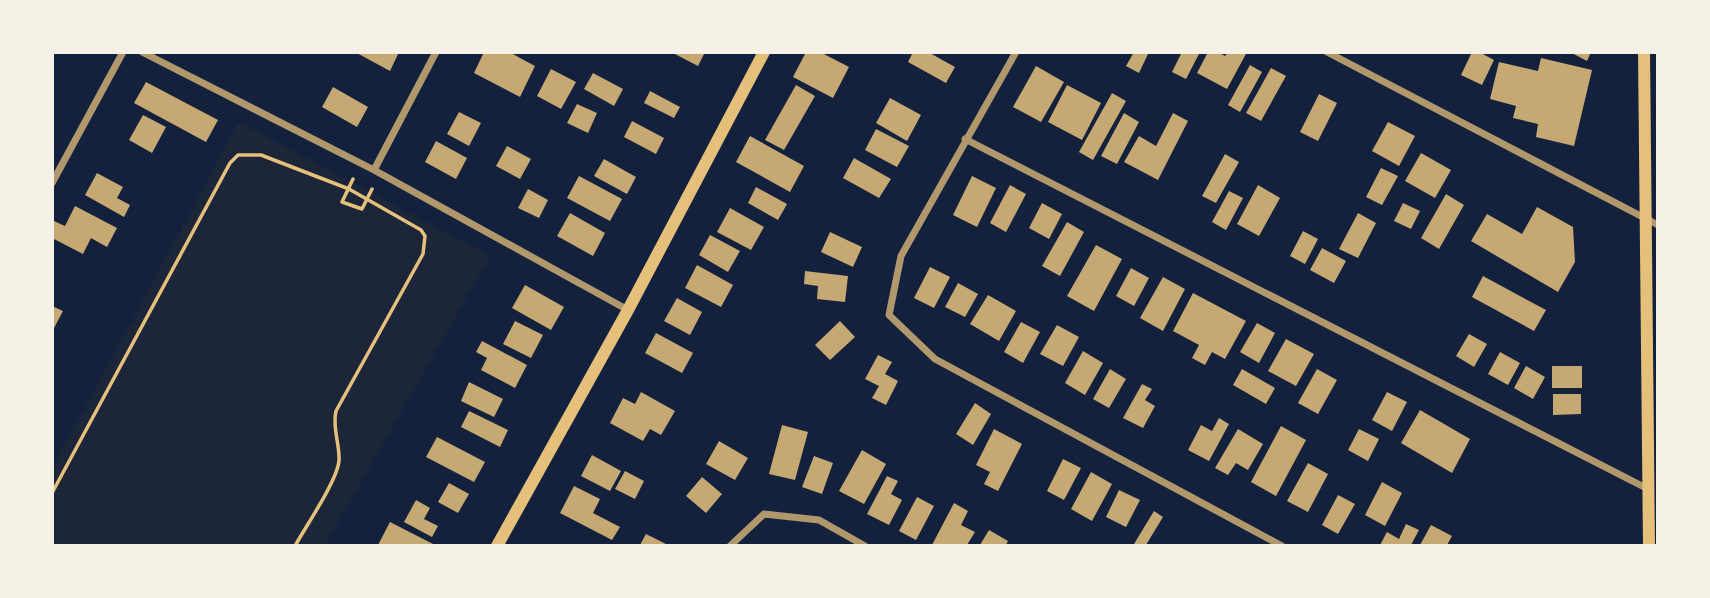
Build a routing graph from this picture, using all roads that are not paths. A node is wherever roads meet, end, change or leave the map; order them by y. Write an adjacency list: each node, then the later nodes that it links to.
1 (123, 52): 10 (street)
2 (142, 52): 9 (street)
3 (436, 52): 9 (street)
4 (764, 52): 13 (main road)
5 (1016, 52): 8 (street)
6 (1327, 52): 11 (street)
7 (1644, 52): 11 (main road)
8 (965, 139): 14 (street); 18 (street)
9 (373, 170): 13 (street)
10 (52, 183)
11 (1645, 217): 12 (street); 14 (main road)
12 (1657, 225)
13 (628, 310): 15 (main road)
14 (1649, 489): 19 (main road)
15 (497, 545)
16 (730, 545): 17 (street)
17 (865, 545)
18 (1282, 545)
19 (1649, 545)

